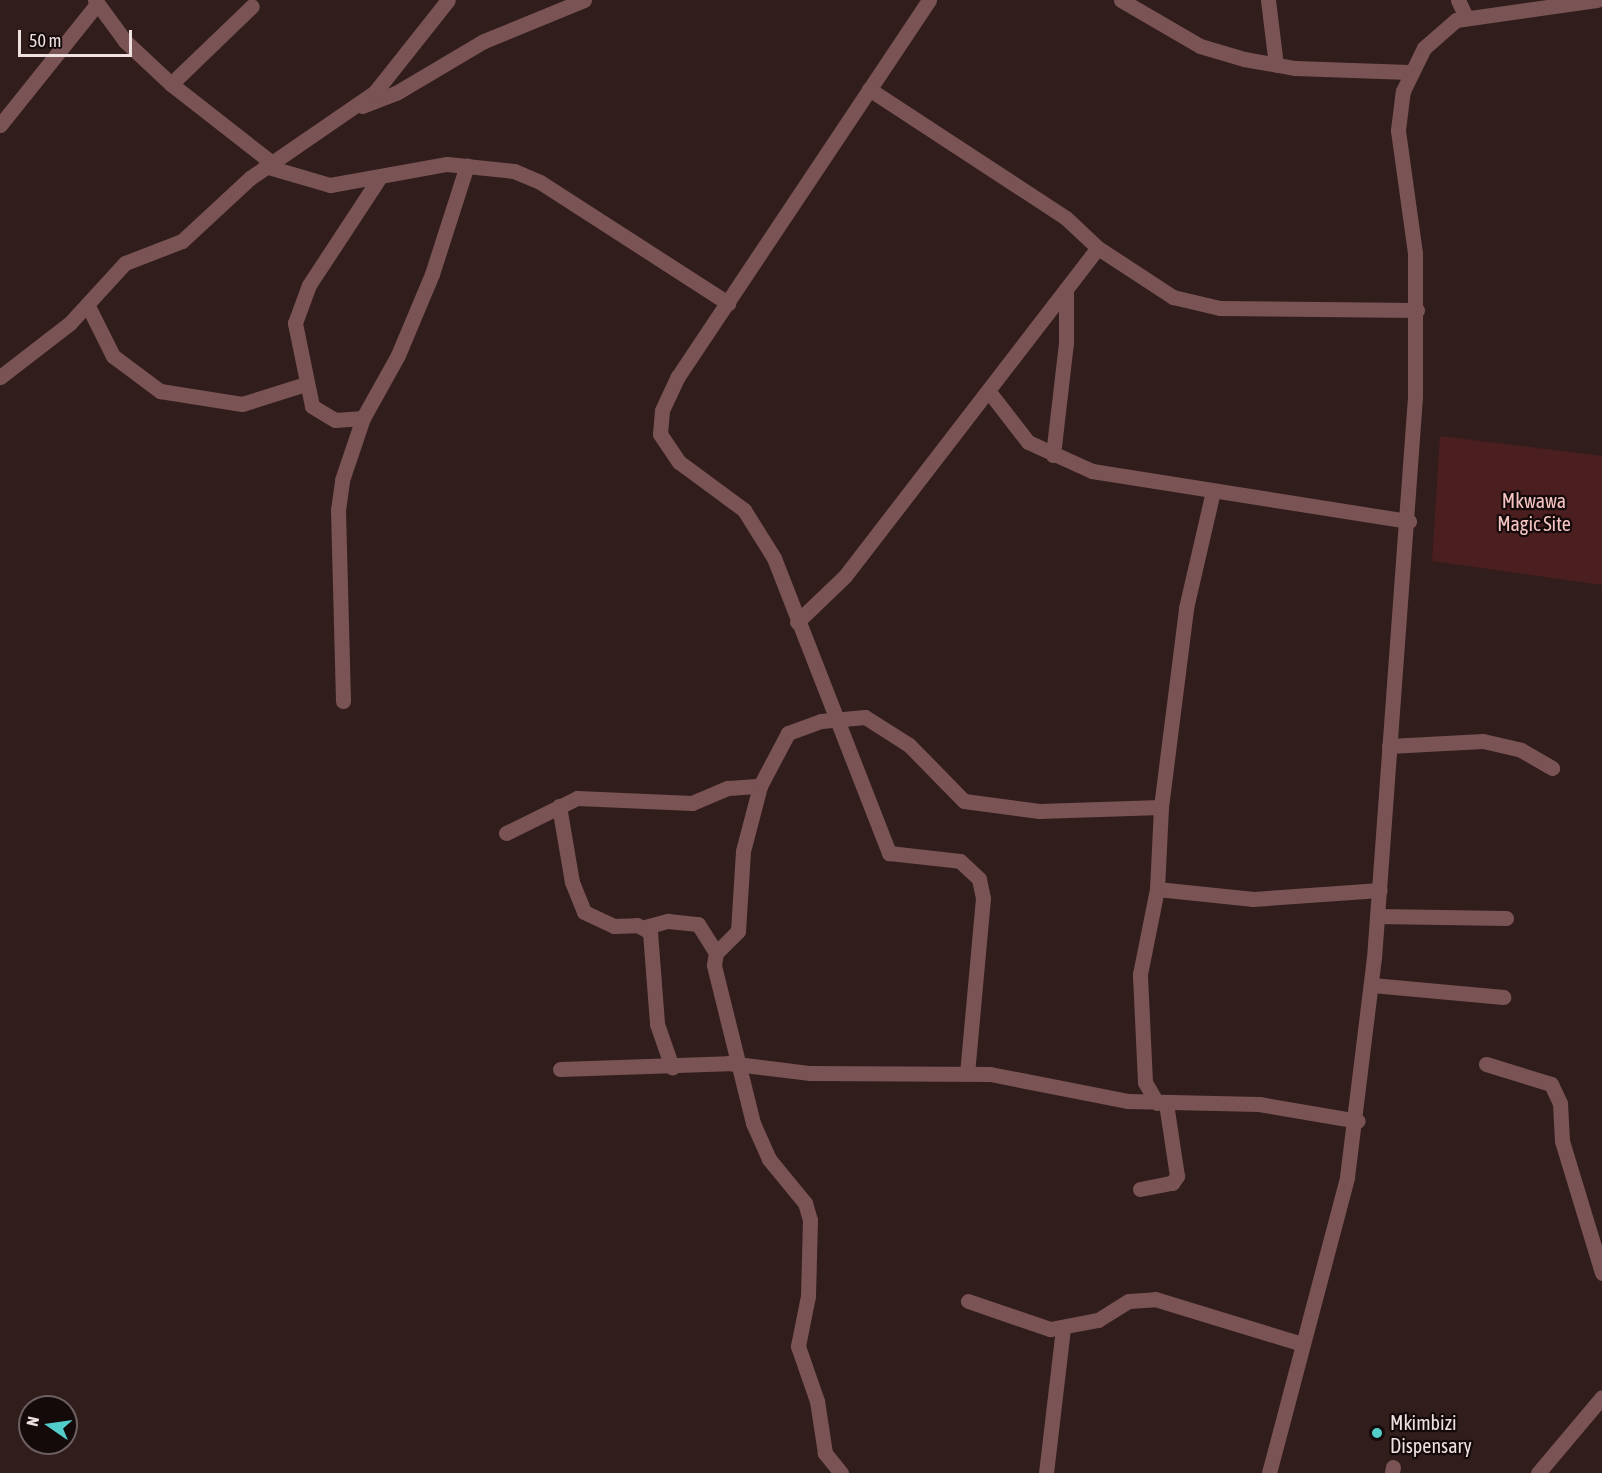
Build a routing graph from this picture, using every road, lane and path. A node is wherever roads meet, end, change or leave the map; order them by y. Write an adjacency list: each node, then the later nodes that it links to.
1 (448, 0): 15 (street)
2 (584, 0): 15 (street)
3 (929, 0): 14 (street)
4 (1121, 0): 11 (street)
5 (1268, 0): 11 (street)
6 (1458, 0): 10 (street)
7 (1597, 0): 10 (street)
8 (96, 2): 13 (street); 16 (street)
9 (252, 6): 13 (street)
10 (1466, 17): 12 (street)
11 (1276, 65): 12 (street)
12 (1409, 72): 24 (street)
13 (171, 84): 17 (street)
14 (869, 89): 20 (street); 22 (street)
15 (353, 108): 17 (street)
16 (0, 125)
17 (268, 165): 19 (street); 23 (street)
18 (467, 165): 19 (street); 22 (street); 28 (street)
19 (378, 180): 26 (street)
20 (1098, 248): 21 (street); 24 (street)
21 (1066, 290): 27 (street); 29 (street)
22 (728, 303): 32 (street)
23 (88, 306): 25 (street); 26 (street)
24 (1418, 310): 31 (street)
25 (0, 377)
26 (306, 384): 28 (street)
27 (990, 393): 29 (street); 32 (street)
28 (363, 418): 33 (street)
29 (1053, 455): 30 (street)
30 (1213, 491): 31 (street); 39 (street)
31 (1408, 522): 35 (street)
32 (797, 622): 34 (street)
33 (343, 701)
34 (836, 718): 37 (street); 39 (street); 53 (street)
35 (1389, 746): 36 (street); 42 (street)
36 (1552, 768)
37 (760, 786): 38 (street); 46 (street)
38 (559, 806): 40 (street); 45 (street)
39 (1161, 807): 41 (street)
40 (506, 833)
41 (1158, 889): 42 (street); 54 (street)
42 (1380, 890): 43 (street)
43 (1377, 916): 44 (street); 47 (street)
44 (1506, 918)
45 (645, 927): 46 (street); 51 (street)
46 (716, 953): 49 (street)
47 (1372, 985): 48 (street); 55 (street)
48 (1503, 997)
49 (736, 1064): 51 (street); 53 (street); 62 (street)
50 (1486, 1064): 57 (street)
51 (672, 1067): 52 (street)
52 (560, 1069)
53 (966, 1073): 54 (street)
54 (1161, 1103): 55 (street); 56 (street)
55 (1358, 1121): 60 (street)
56 (1140, 1189)
57 (1602, 1273)
58 (968, 1301): 59 (street)
59 (1063, 1328): 60 (street); 64 (street)
60 (1299, 1343): 65 (street)
61 (1602, 1397): 66 (street)
62 (827, 1466): 63 (street)
63 (841, 1473)
64 (1046, 1473)
65 (1269, 1473)
66 (1538, 1473)

